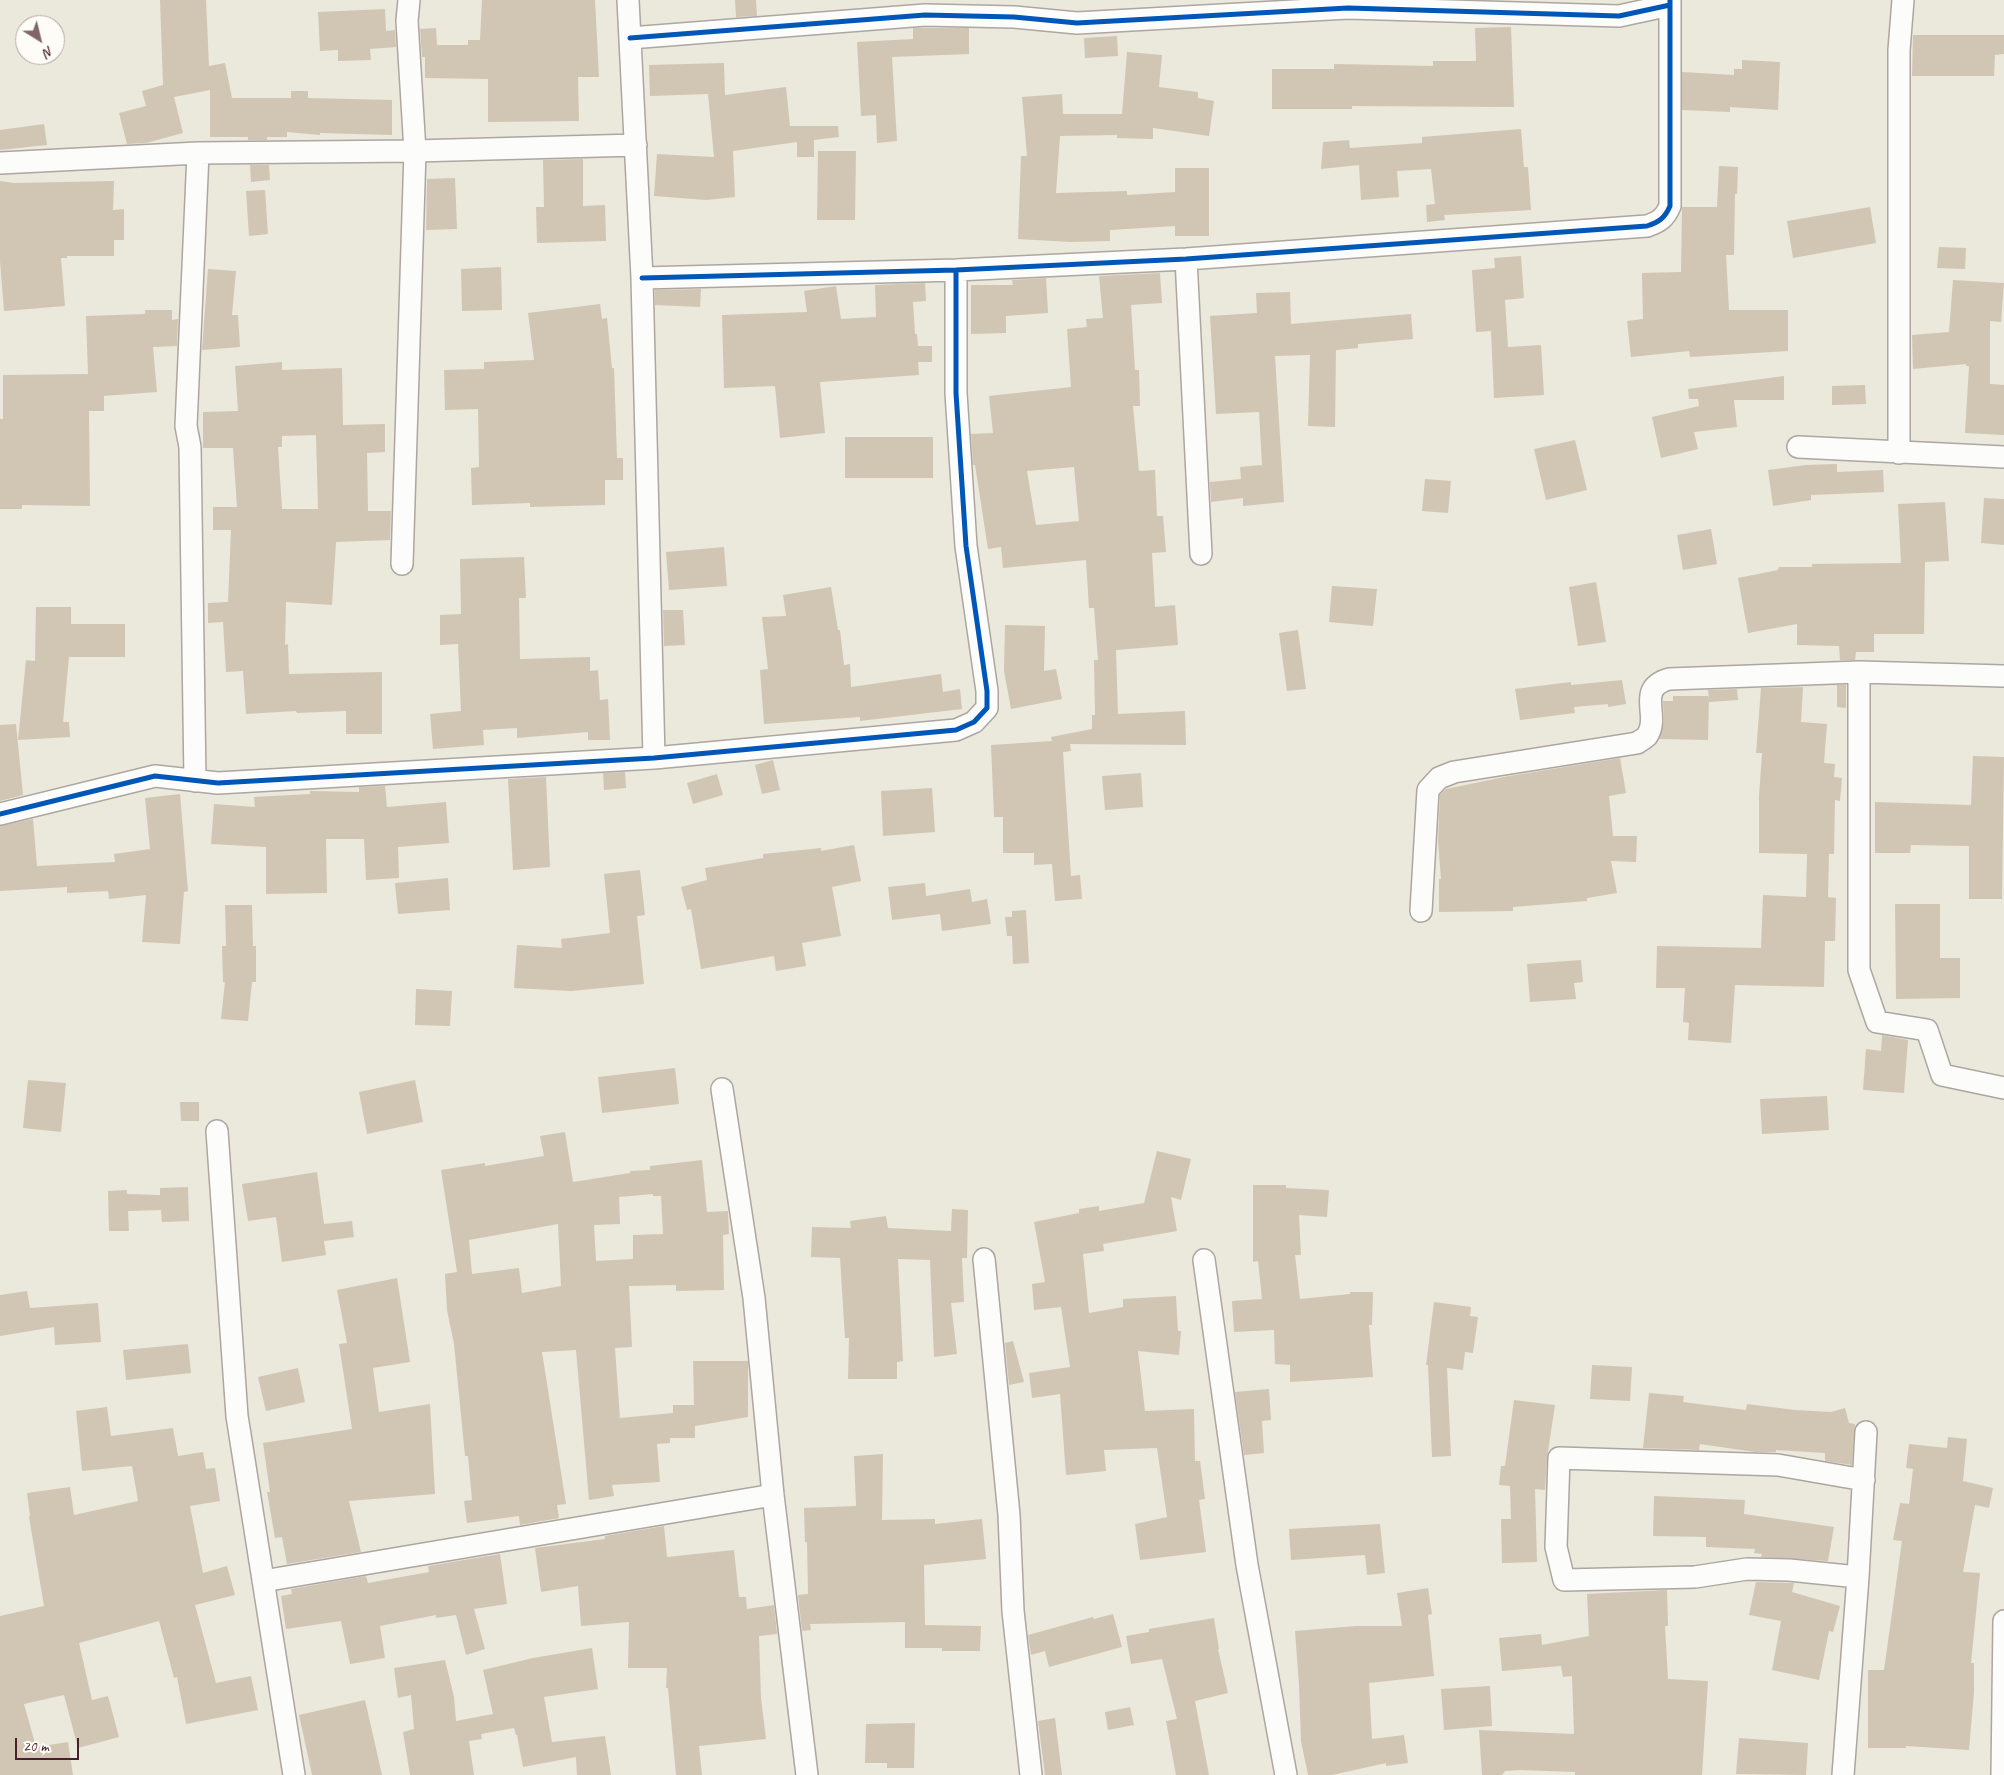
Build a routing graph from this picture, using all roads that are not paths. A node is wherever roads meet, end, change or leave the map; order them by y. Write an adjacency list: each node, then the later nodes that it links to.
1 (409, 0): 7 (street)
2 (628, 0): 5 (street)
3 (1903, 0): 14 (street)
4 (1670, 2): 5 (street); 10 (street)
5 (630, 38): 6 (street)
6 (636, 145): 7 (street); 12 (street)
7 (415, 152): 8 (street); 17 (street)
8 (198, 153): 9 (street); 21 (street)
9 (0, 163)
10 (1186, 259): 11 (street); 16 (street)
11 (956, 270): 12 (street); 20 (street)
12 (642, 278): 20 (street)
13 (1798, 447): 14 (street)
14 (1900, 453): 15 (street)
15 (2004, 457)
16 (1200, 554)
17 (402, 564)
18 (1859, 672): 19 (street); 23 (street); 24 (street)
19 (2004, 676)
20 (654, 758): 21 (street)
21 (196, 781): 22 (street)
22 (0, 814)
23 (1421, 911)
24 (2004, 1088)
25 (722, 1089): 31 (street)
26 (217, 1131): 33 (street)
27 (984, 1259): 38 (street)
28 (1204, 1260): 39 (street)
29 (1866, 1432): 30 (street)
30 (1864, 1480): 32 (street); 32 (street)
31 (773, 1495): 33 (street); 37 (street)
32 (1858, 1577): 40 (street)
33 (263, 1581): 36 (street)
34 (2004, 1621): 35 (street)
35 (2003, 1676): 41 (street)
36 (294, 1775)
37 (807, 1775)
38 (1031, 1775)
39 (1286, 1775)
40 (1843, 1775)
41 (2002, 1775)

